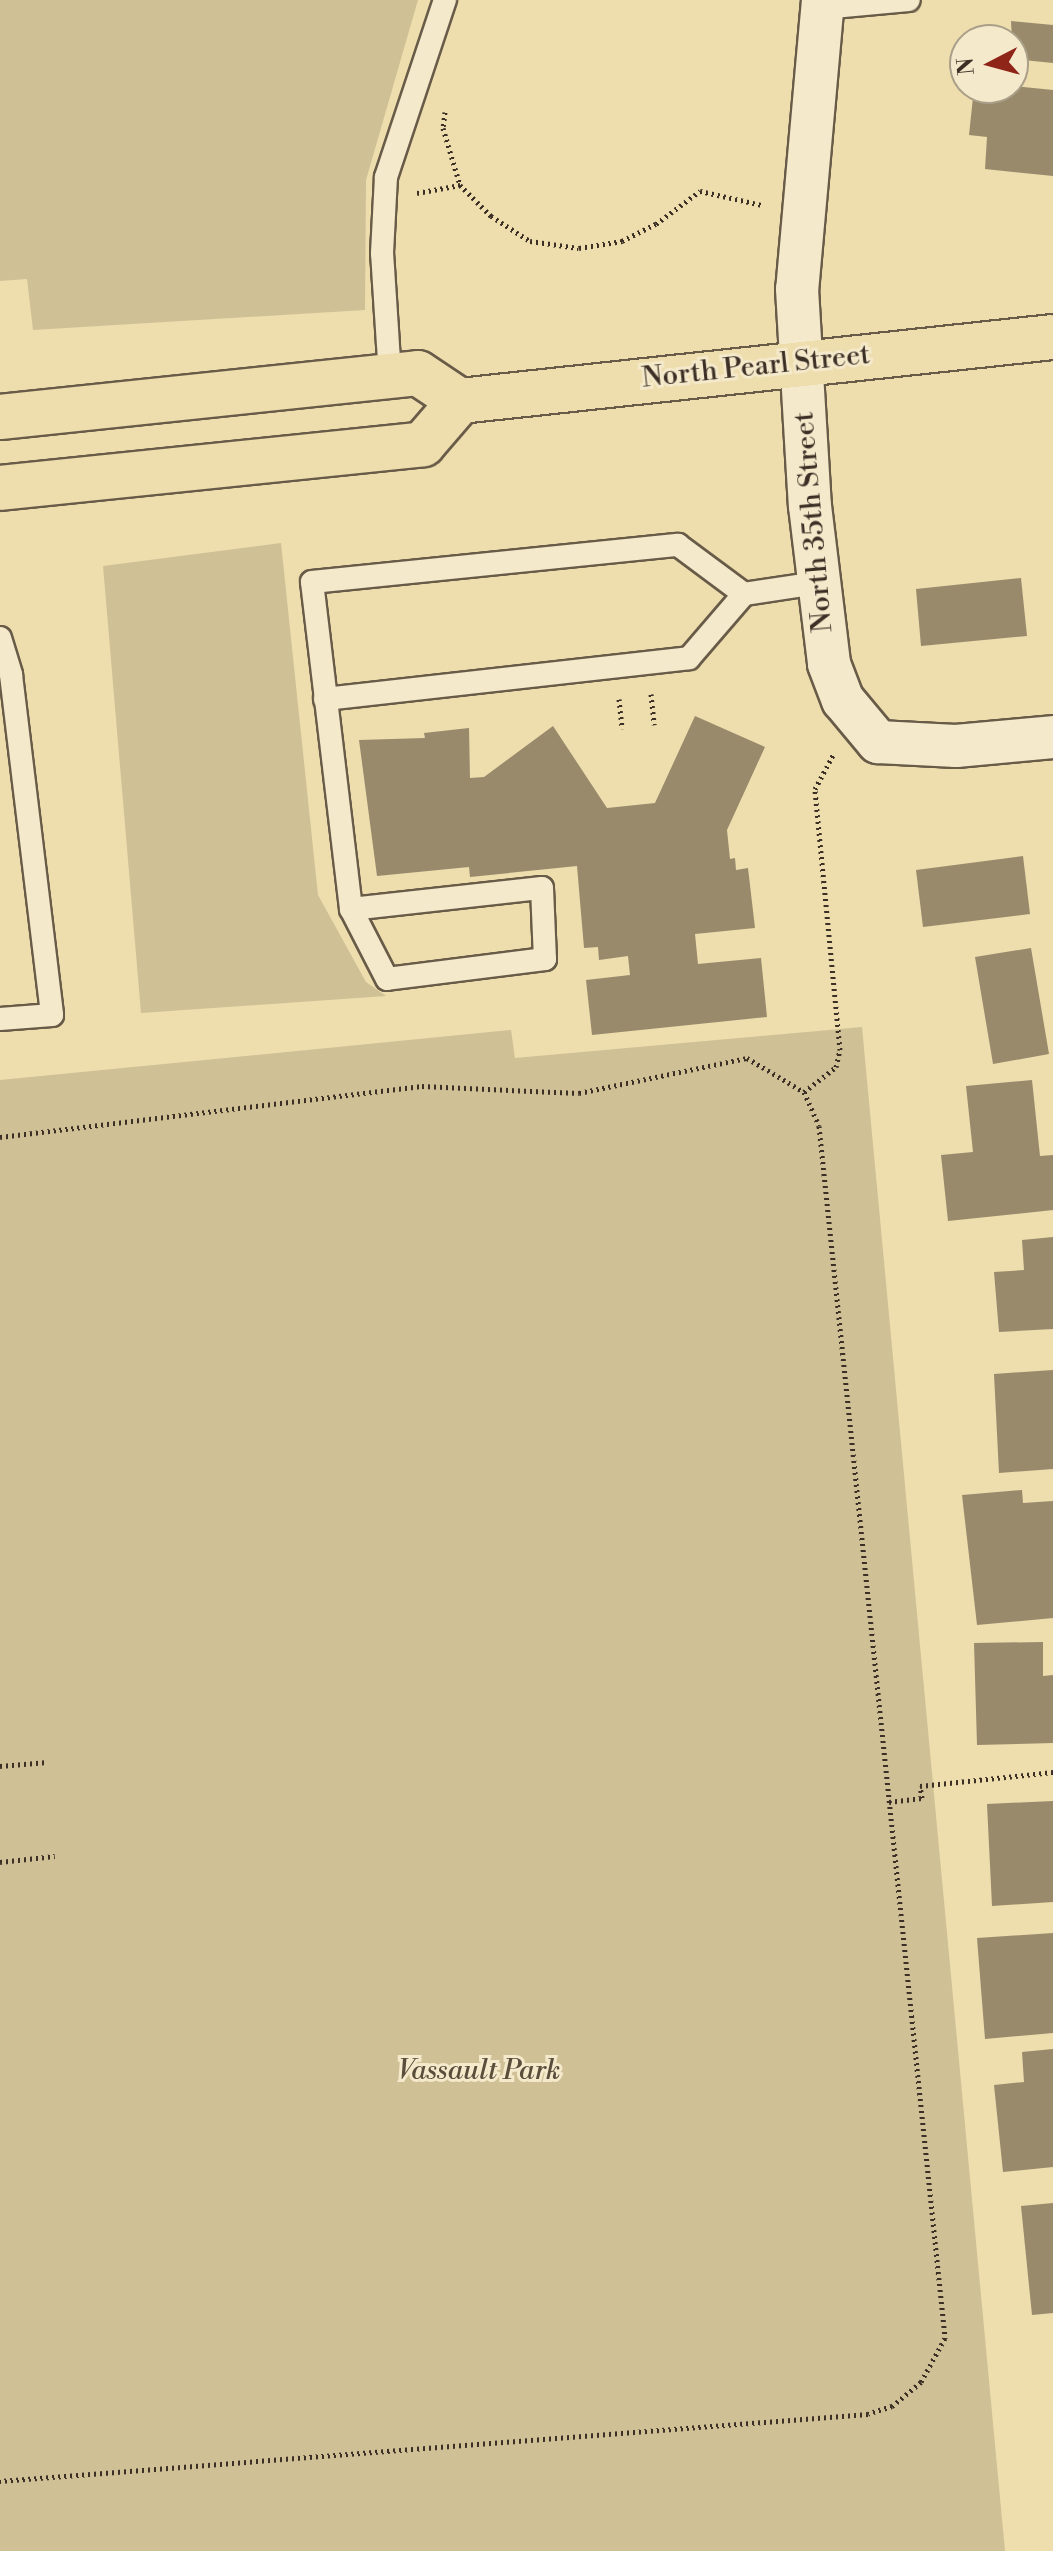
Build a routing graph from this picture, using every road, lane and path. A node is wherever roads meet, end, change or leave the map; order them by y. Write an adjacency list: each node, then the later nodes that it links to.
1 (445, 0): 10 (lane)
2 (909, 0): 3 (lane)
3 (823, 4): 9 (street, North 35th Street)
4 (446, 104): 5 (path)
5 (460, 185): 6 (path); 7 (path)
6 (416, 194)
7 (762, 205)
8 (1053, 337): 9 (main road, North Pearl Street)
9 (800, 361): 11 (main road, North Pearl Street); 14 (street, North 35th Street)
10 (390, 376): 11 (main road); 12 (main road)
11 (460, 401): 13 (main road)
12 (0, 417)
13 (0, 488)
14 (817, 583): 15 (lane); 18 (street, North 35th Street)
15 (744, 594): 17 (lane); 17 (lane)
16 (0, 638): 21 (lane)
17 (325, 699): 20 (lane)
18 (866, 729): 19 (street); 22 (path)
19 (1053, 737)
20 (351, 909): 20 (lane)
21 (0, 1019)
22 (804, 1092): 23 (path); 27 (path)
23 (0, 1137)
24 (48, 1762): 25 (path)
25 (0, 1766)
26 (1053, 1772): 27 (path)
27 (889, 1802): 30 (path)
28 (55, 1856): 29 (path)
29 (0, 1862)
30 (0, 2481)

